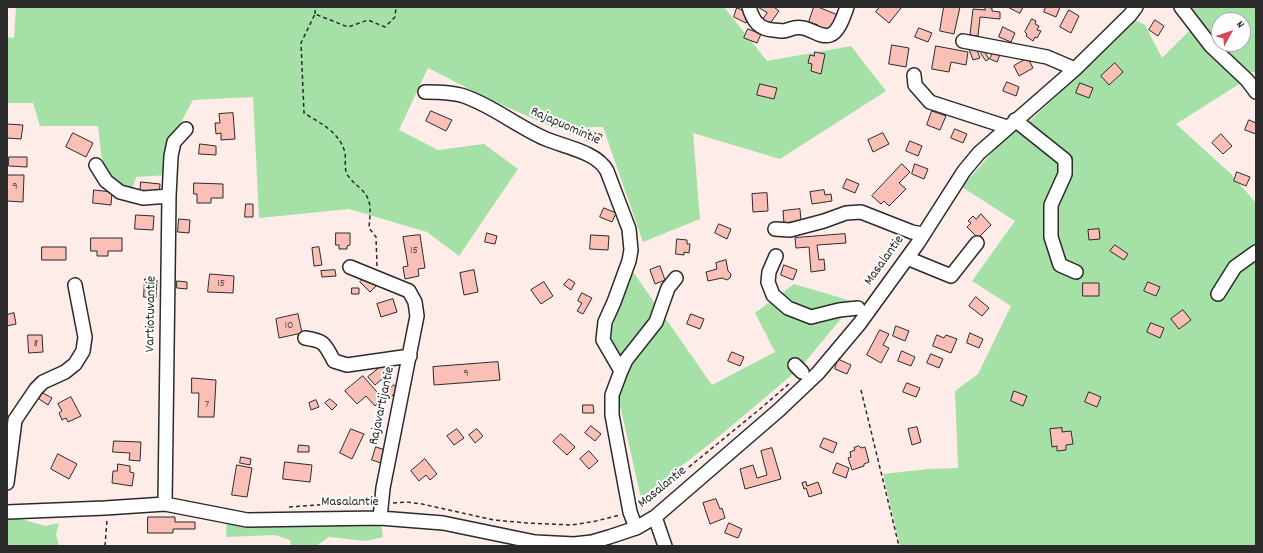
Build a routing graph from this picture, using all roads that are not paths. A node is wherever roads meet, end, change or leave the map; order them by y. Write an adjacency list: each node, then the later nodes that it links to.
1 (748, 7): 2 (street)
2 (847, 7)
3 (1136, 7): 6 (street, Masalantie)
4 (1181, 7): 9 (street)
5 (963, 41): 6 (street)
6 (1075, 69): 10 (street, Masalantie)
7 (914, 75): 10 (street)
8 (425, 92): 28 (street, Rajapuomintie)
9 (1256, 92)
10 (1011, 124): 15 (street, Masalantie); 21 (street)
11 (186, 129): 13 (street, Vartiotuvantie)
12 (96, 165): 13 (street)
13 (169, 196): 30 (street, Vartiotuvantie)
14 (775, 229): 15 (street)
15 (923, 234): 19 (street, Masalantie)
16 (977, 243): 19 (street)
17 (1256, 252): 24 (street)
18 (776, 256): 25 (street)
19 (907, 258): 32 (street, Masalantie)
20 (350, 267): 27 (street, Rajavartijantie)
21 (1076, 272)
22 (676, 278): 28 (street)
23 (74, 285): 29 (street)
24 (1218, 294)
25 (858, 308)
26 (305, 338): 27 (street)
27 (410, 356): 33 (street, Rajavartijantie)
28 (621, 371): 34 (street)
29 (7, 483)
30 (165, 504): 31 (street, Masalantie); 33 (street, Masalantie)
31 (7, 512)
32 (655, 517): 34 (street, Masalantie); 35 (street)
33 (380, 518): 34 (street, Masalantie)
34 (636, 528)
35 (665, 546)

